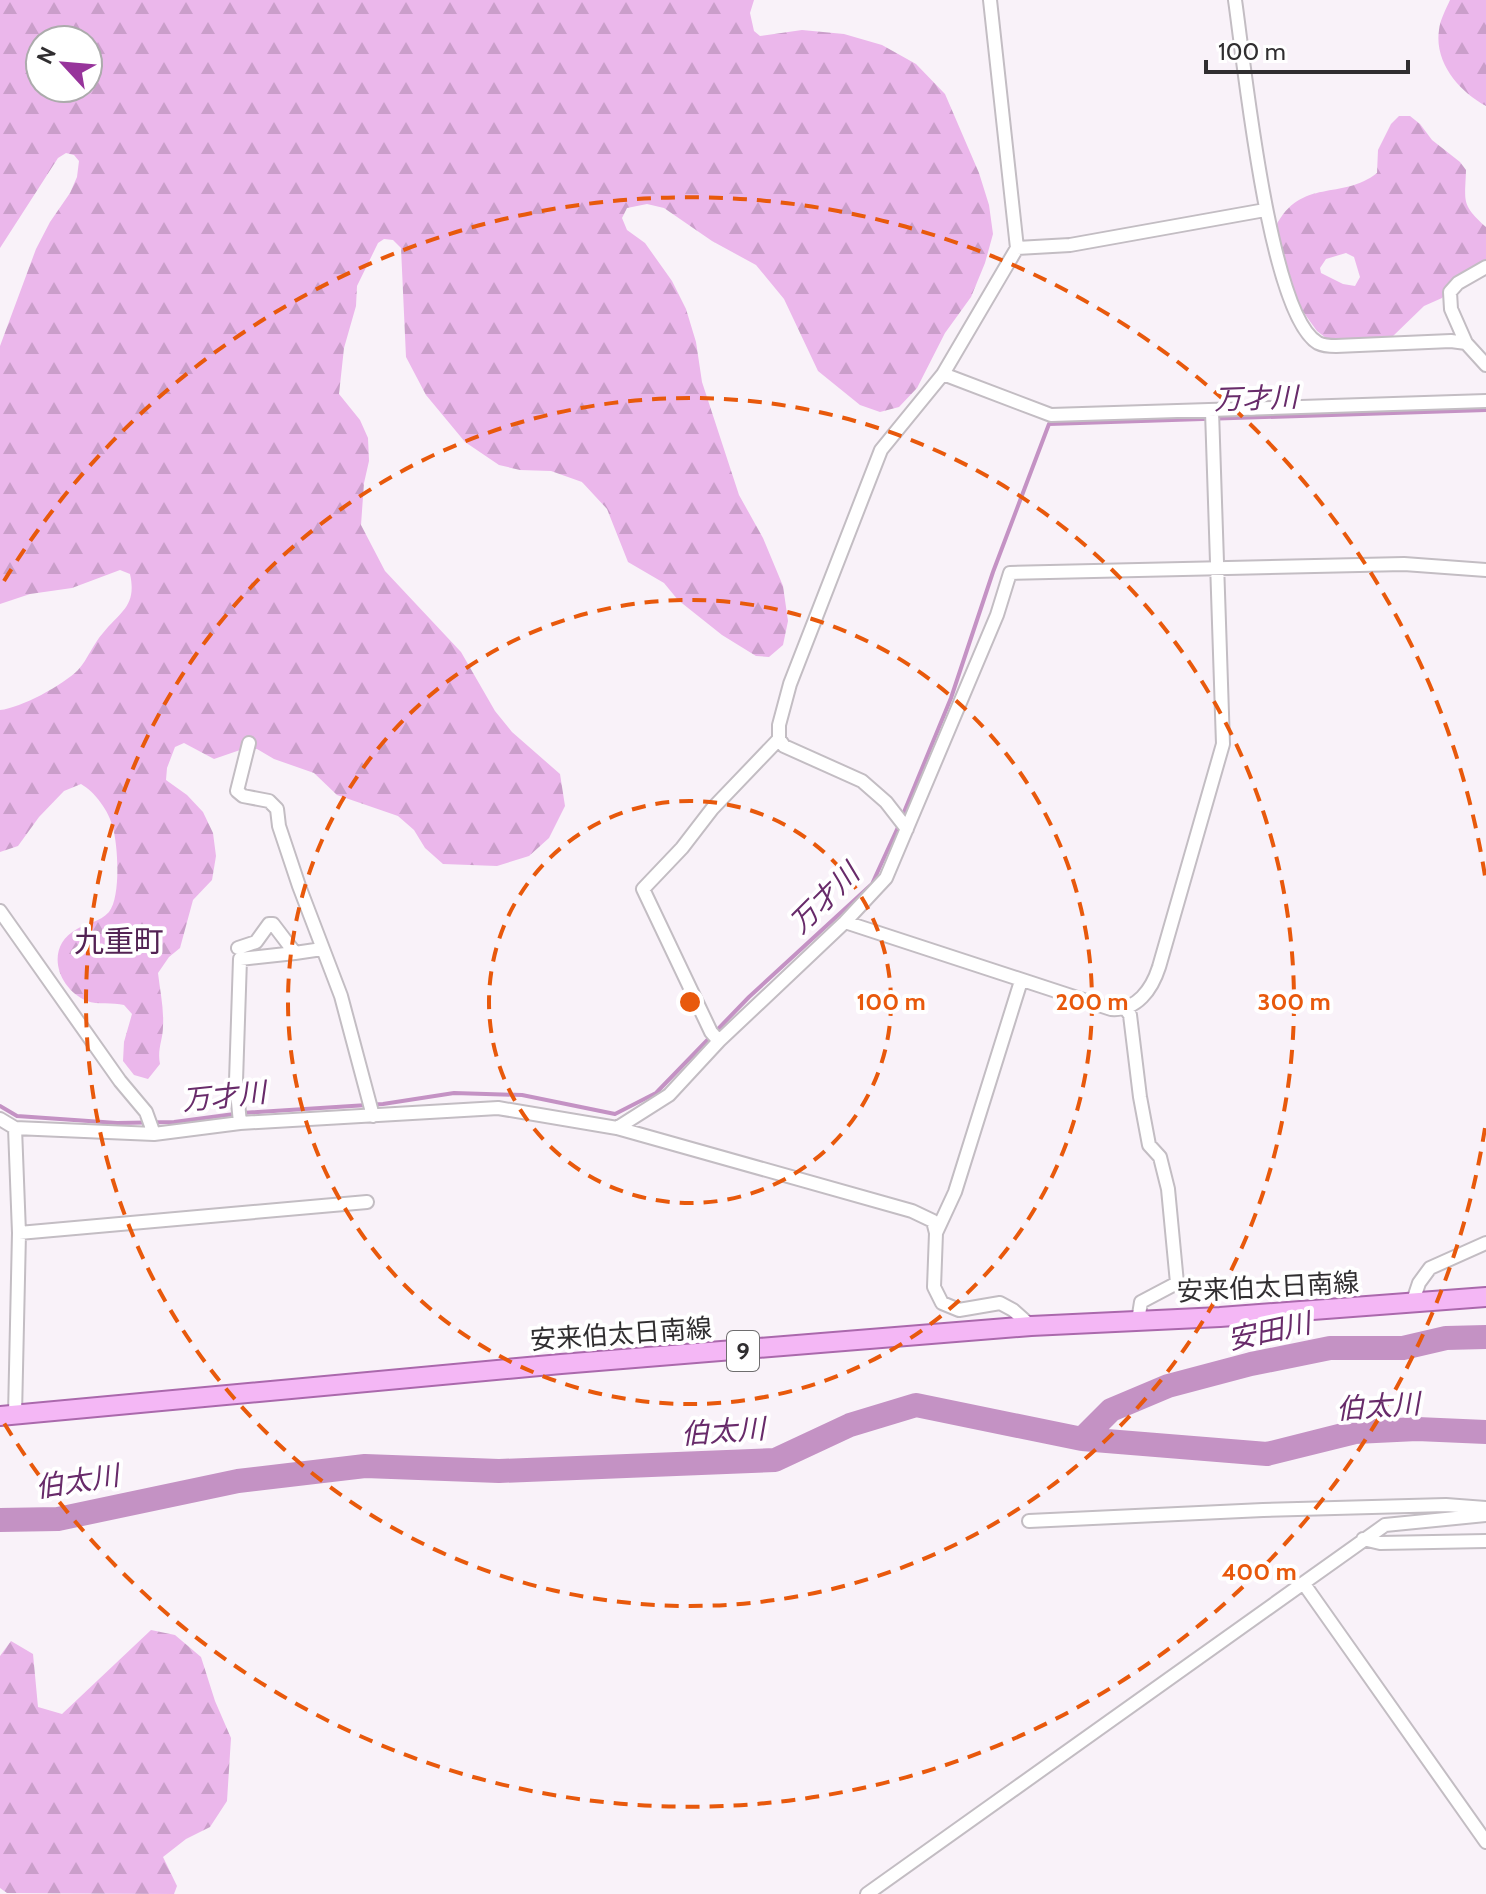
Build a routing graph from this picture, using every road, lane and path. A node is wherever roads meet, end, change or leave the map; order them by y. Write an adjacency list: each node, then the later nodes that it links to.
1 (990, 0): 4 (street)
2 (1235, 0): 3 (street)
3 (1265, 210): 4 (street); 6 (street)
4 (1017, 248): 8 (street)
5 (1486, 267): 6 (street)
6 (1466, 343): 7 (street)
7 (1486, 365)
8 (943, 374): 10 (street); 13 (street)
9 (1486, 401): 10 (street)
10 (1212, 417): 11 (street)
11 (1218, 568): 12 (street); 15 (street); 22 (street)
12 (1486, 570)
13 (779, 739): 15 (street); 23 (street)
14 (249, 743): 19 (street)
15 (902, 823): 17 (street)
16 (1, 914): 27 (street)
17 (845, 922): 21 (street); 23 (street)
18 (238, 948): 20 (street)
19 (322, 949): 20 (street); 24 (street)
20 (295, 953): 25 (street)
21 (1021, 981): 22 (street); 32 (street)
22 (1125, 1008): 36 (street)
23 (715, 1036): 29 (street)
24 (371, 1108): 25 (street); 29 (street)
25 (239, 1115): 27 (street)
26 (0, 1119): 28 (street)
27 (152, 1126): 28 (street)
28 (15, 1128): 31 (street)
29 (617, 1128): 32 (street)
30 (367, 1202): 31 (street)
31 (19, 1233): 38 (street)
32 (936, 1233): 37 (street)
33 (1486, 1243): 35 (street)
34 (1486, 1297): 35 (main road, 安来伯太日南線 / 9)
35 (1412, 1304): 36 (main road, 安来伯太日南線 / 9)
36 (1138, 1321): 37 (main road, 安来伯太日南線 / 9)
37 (1031, 1326): 38 (main road, 安来伯太日南線 / 9)
38 (8, 1416)
39 (1486, 1508): 41 (street)
40 (1486, 1515): 42 (street)
41 (1029, 1521)
42 (1363, 1539): 43 (street); 44 (street)
43 (1486, 1541)
44 (1304, 1584): 45 (street); 46 (street)
45 (1486, 1842)
46 (867, 1894)

